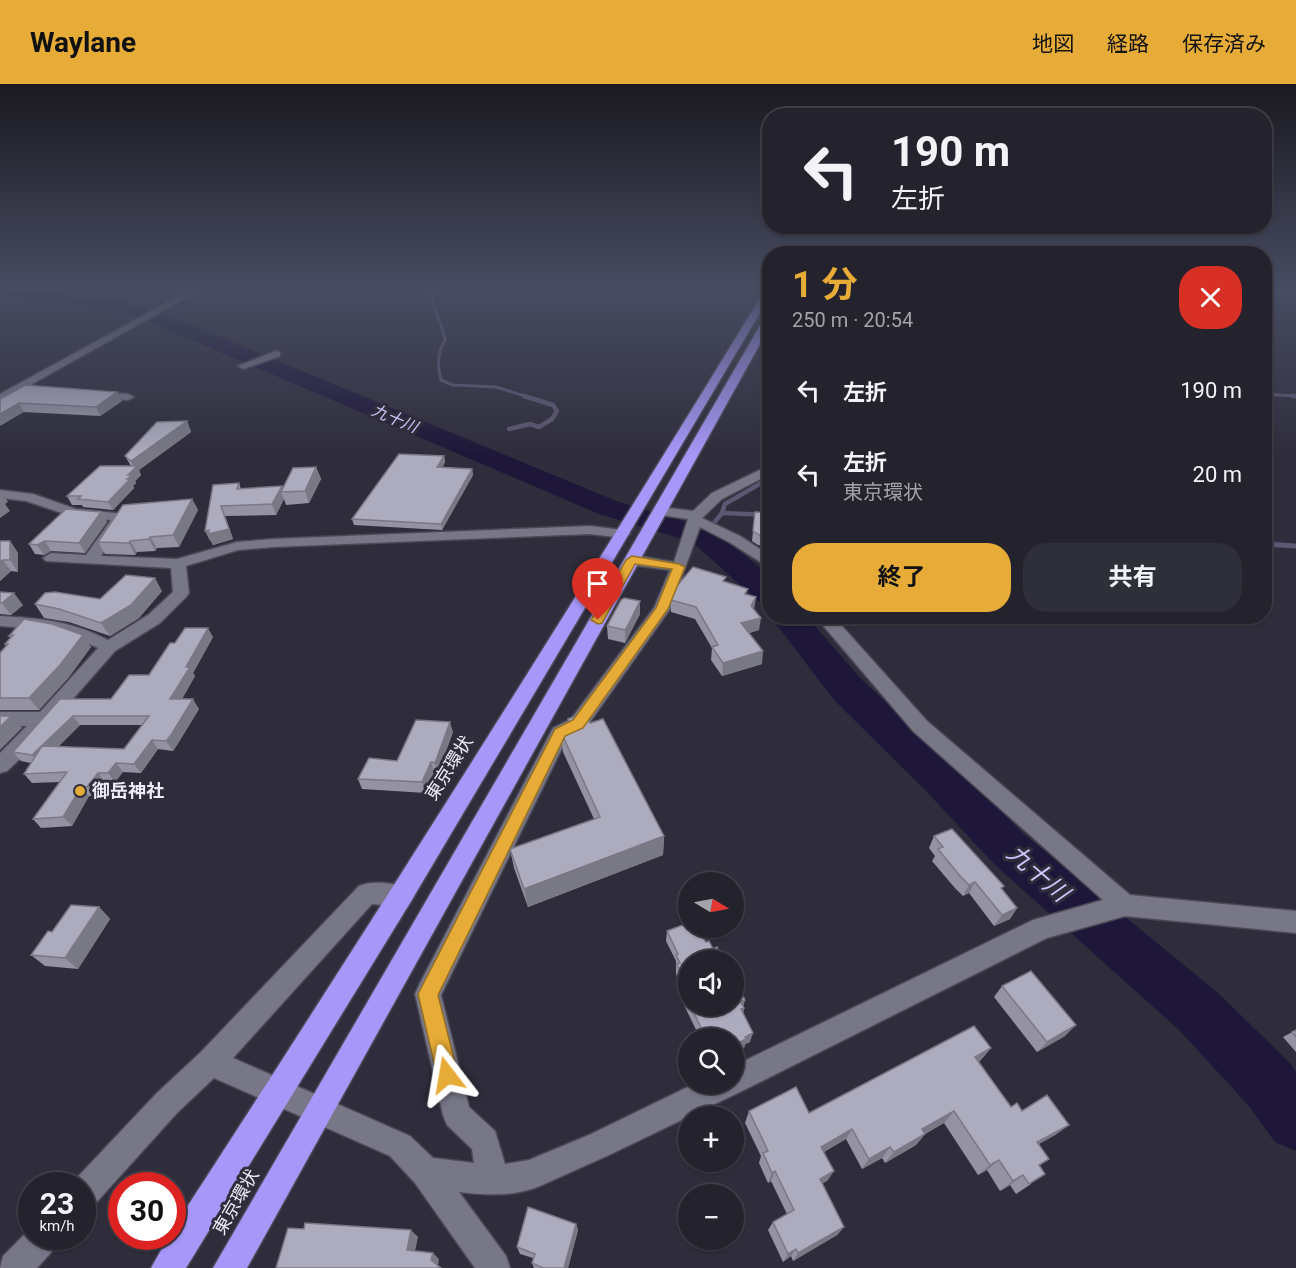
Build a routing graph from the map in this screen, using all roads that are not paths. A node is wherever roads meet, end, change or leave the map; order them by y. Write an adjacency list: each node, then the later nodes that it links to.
1 (97, 345): 6 (street)
2 (736, 345): 15 (highway, 東京環状)
3 (753, 345): 13 (highway, 東京環状)
4 (276, 354): 5 (street)
5 (243, 366)
6 (20, 388): 7 (street); 10 (street)
7 (41, 390)
8 (84, 394): 9 (street)
9 (128, 397)
10 (0, 399)
11 (762, 473): 14 (street)
12 (0, 494): 18 (street)
13 (661, 511): 14 (street); 19 (highway, 東京環状)
14 (696, 518): 16 (street); 21 (street)
15 (623, 534): 20 (street); 30 (highway, 東京環状)
16 (762, 556)
17 (51, 558): 18 (street)
18 (91, 559): 20 (street)
19 (632, 560): 21 (street); 28 (highway, 東京環状)
20 (178, 564): 24 (street)
21 (679, 567): 27 (street)
22 (0, 621): 24 (street)
23 (830, 624): 31 (street)
24 (109, 647): 26 (street)
25 (0, 719): 26 (street)
26 (44, 719): 29 (street)
27 (560, 733): 28 (street); 40 (street)
28 (529, 740): 37 (highway, 東京環状)
29 (0, 765)
30 (402, 896): 33 (street); 35 (highway, 東京環状)
31 (1125, 905): 32 (street); 34 (street)
32 (1296, 922)
33 (211, 1062): 35 (street); 39 (street)
34 (744, 1075)
35 (278, 1092): 37 (street); 43 (highway, 東京環状)
36 (704, 1094): 40 (street)
37 (319, 1111): 38 (street); 44 (highway, 東京環状)
38 (426, 1172): 40 (street); 45 (street)
39 (96, 1180)
40 (493, 1181)
41 (32, 1250): 42 (street)
42 (15, 1268)
43 (167, 1268)
44 (229, 1268)
45 (494, 1268)

